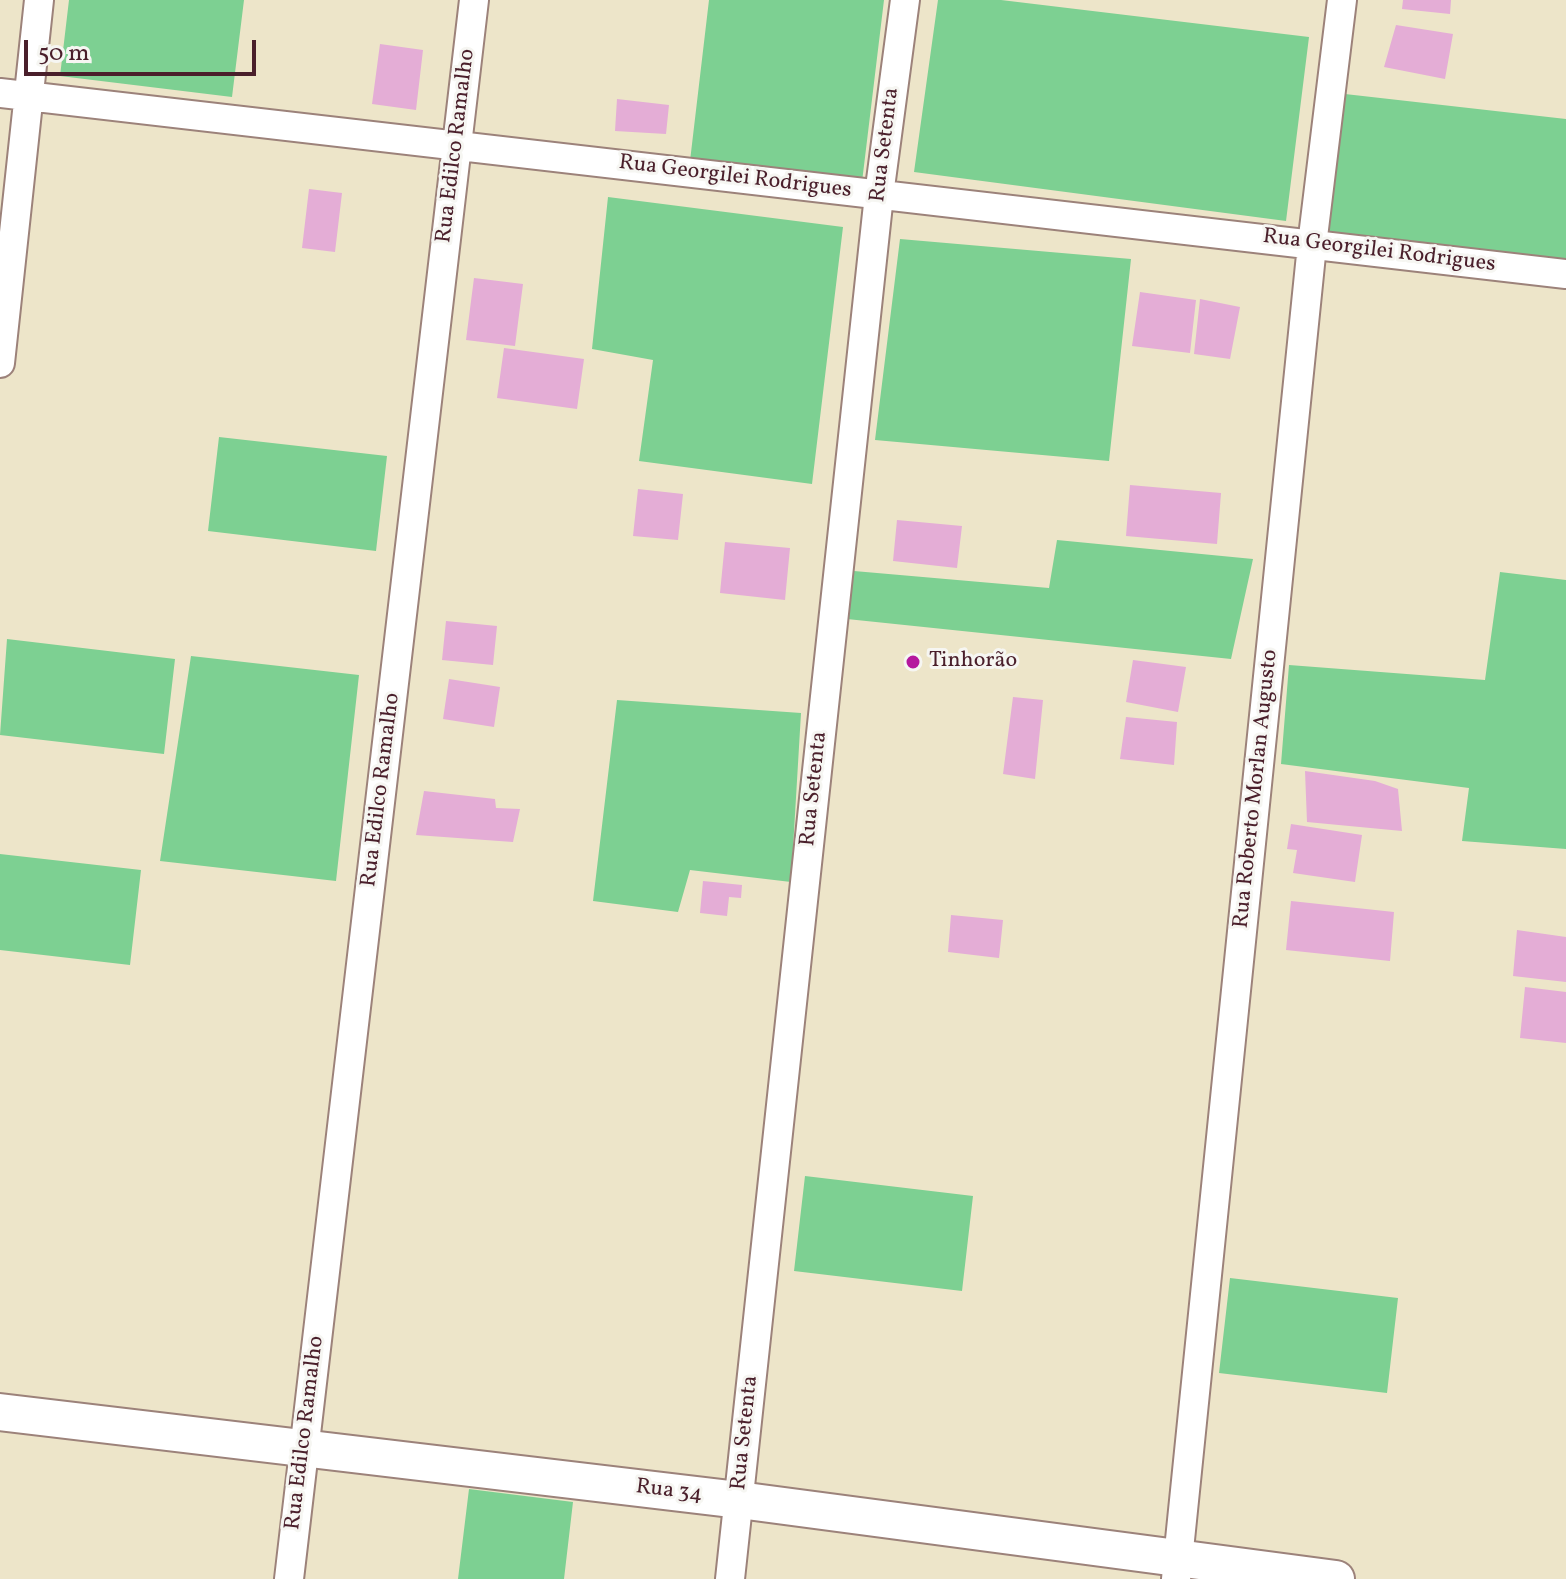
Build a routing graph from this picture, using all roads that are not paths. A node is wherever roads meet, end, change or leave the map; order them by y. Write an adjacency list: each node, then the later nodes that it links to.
1 (39, 0): 5 (street)
2 (474, 0): 6 (street, Rua Edilco Ramalho)
3 (905, 0): 7 (street, Rua Setenta)
4 (1342, 0): 8 (street, Rua Roberto Morlan Augusto)
5 (14, 95): 6 (street, Rua Georgilei Rodrigues); 10 (street)
6 (457, 146): 7 (street, Rua Georgilei Rodrigues); 12 (street, Rua Edilco Ramalho)
7 (879, 195): 8 (street, Rua Georgilei Rodrigues); 13 (street, Rua Setenta)
8 (1312, 245): 9 (street, Rua Georgilei Rodrigues); 14 (street, Rua Roberto Morlan Augusto)
9 (1566, 274)
10 (0, 363)
11 (0, 1412): 12 (street, Rua 34)
12 (305, 1449): 13 (street, Rua 34); 15 (street, Rua Edilco Ramalho)
13 (739, 1500): 14 (street, Rua 34); 16 (street, Rua Setenta)
14 (1178, 1569): 17 (street, Rua 34)
15 (289, 1579)
16 (730, 1579)
17 (1336, 1579)

